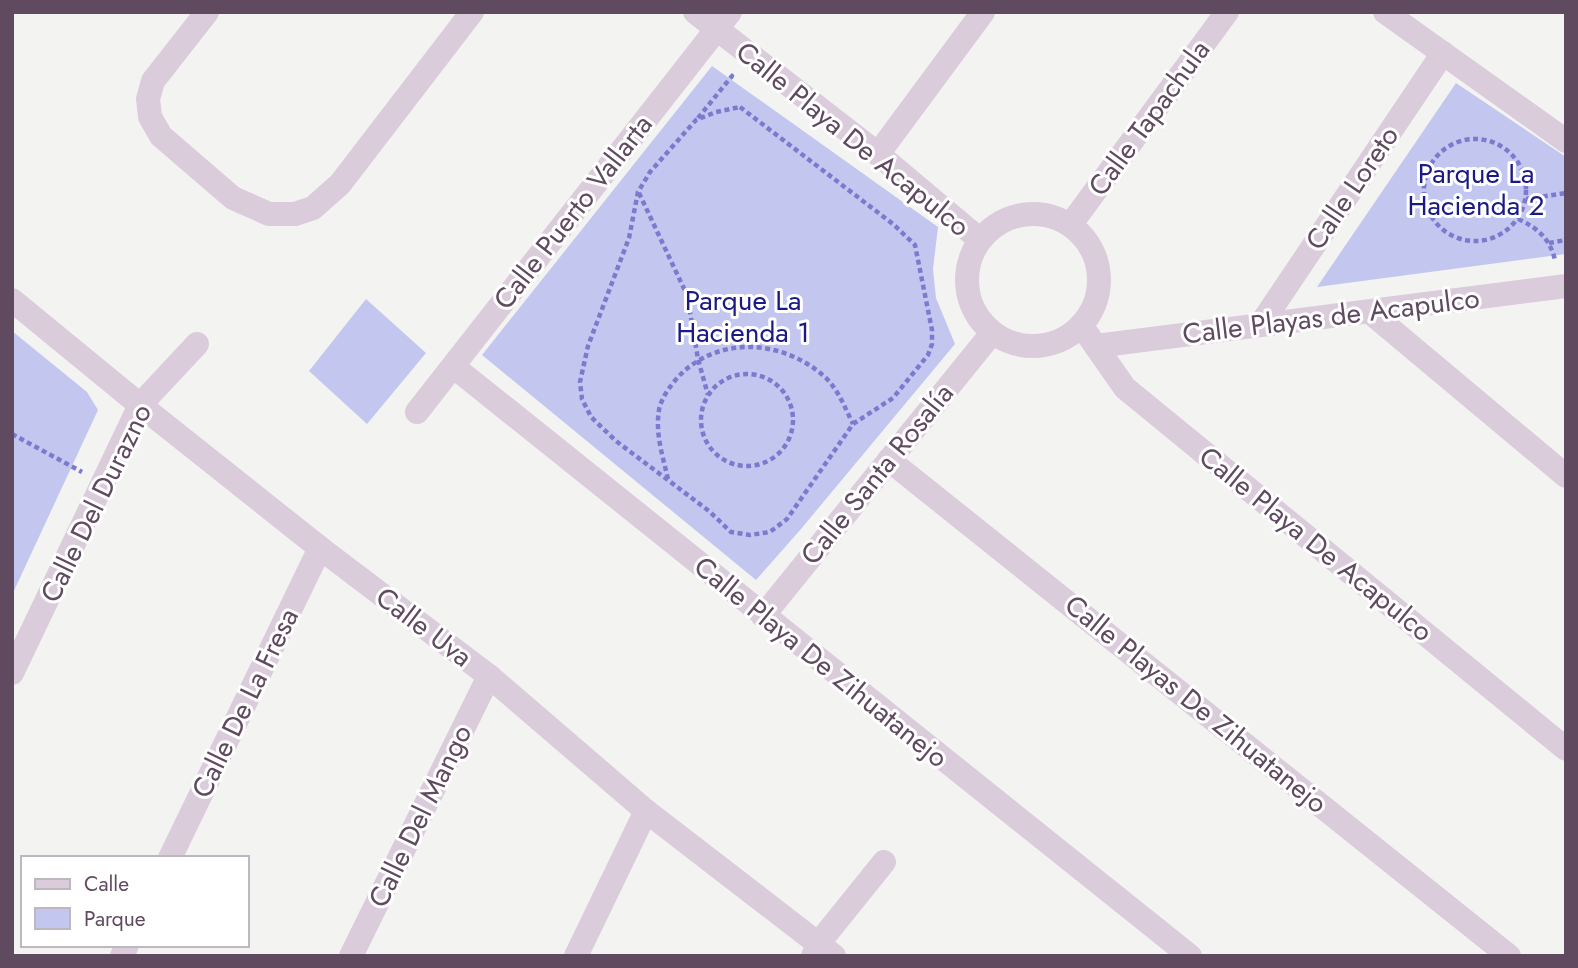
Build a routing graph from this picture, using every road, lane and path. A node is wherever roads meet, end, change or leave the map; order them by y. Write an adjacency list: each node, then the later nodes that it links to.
1 (207, 12): 2 (street)
2 (472, 12)
3 (695, 12): 7 (street, Calle Playa De Acapulco)
4 (983, 12): 12 (street)
5 (1227, 12): 17 (street, Calle Tapachula)
6 (1385, 12): 8 (street)
7 (724, 21): 12 (street, Calle Playa De Acapulco); 30 (street, Calle Puerto Vallarta)
8 (1443, 53): 11 (street); 24 (street, Calle Loreto)
9 (732, 76): 10 (path)
10 (696, 120): 13 (path); 34 (path)
11 (1566, 141)
12 (877, 154): 18 (street, Calle Playa De Acapulco)
13 (638, 192): 29 (path); 38 (path)
14 (1566, 193): 15 (path)
15 (1526, 199): 16 (path); 16 (path)
16 (1518, 219): 20 (path)
17 (1071, 224): 18 (street); 25 (street)
18 (979, 239): 26 (street)
19 (1566, 240): 20 (path)
20 (1549, 243): 21 (path)
21 (1561, 275): 23 (street, Calle Playas de Acapulco)
22 (12, 300): 32 (street, Calle Uva)
23 (1370, 312): 24 (street, Calle Playas de Acapulco); 37 (street)
24 (1261, 324): 28 (street, Calle Playas de Acapulco)
25 (1082, 325): 26 (street); 28 (street, Calle Playa De Acapulco)
26 (992, 333): 36 (street, Calle Santa Rosalía)
27 (197, 344): 32 (street, Calle Del Durazno)
28 (1096, 346): 44 (street, Calle Playa De Acapulco)
29 (698, 359): 31 (path); 34 (path); 38 (path)
30 (454, 368): 33 (street, Calle Puerto Vallarta); 41 (street, Calle Playa De Zihuatanejo)
31 (708, 395): 31 (path)
32 (140, 405): 39 (street, Calle Del Durazno); 40 (street, Calle Uva)
33 (416, 412)
34 (853, 424): 38 (path)
35 (12, 433): 39 (path)
36 (889, 460): 41 (street, Calle Santa Rosalía); 49 (street, Calle Playas De Zihuatanejo)
37 (1566, 476)
38 (668, 480)
39 (104, 484): 42 (street, Calle Del Durazno)
40 (320, 548): 43 (street, Calle Uva); 46 (street, Calle De La Fresa)
41 (763, 616): 52 (street, Calle Playa De Zihuatanejo)
42 (12, 673)
43 (489, 676): 45 (street, Calle Uva); 50 (street, Calle Del Mango)
44 (1566, 748)
45 (646, 811): 48 (street, Calle Uva); 51 (street)
46 (171, 856)
47 (884, 862): 48 (street)
48 (822, 952)
49 (1506, 952)
50 (351, 956)
51 (576, 956)
52 (1189, 956)

